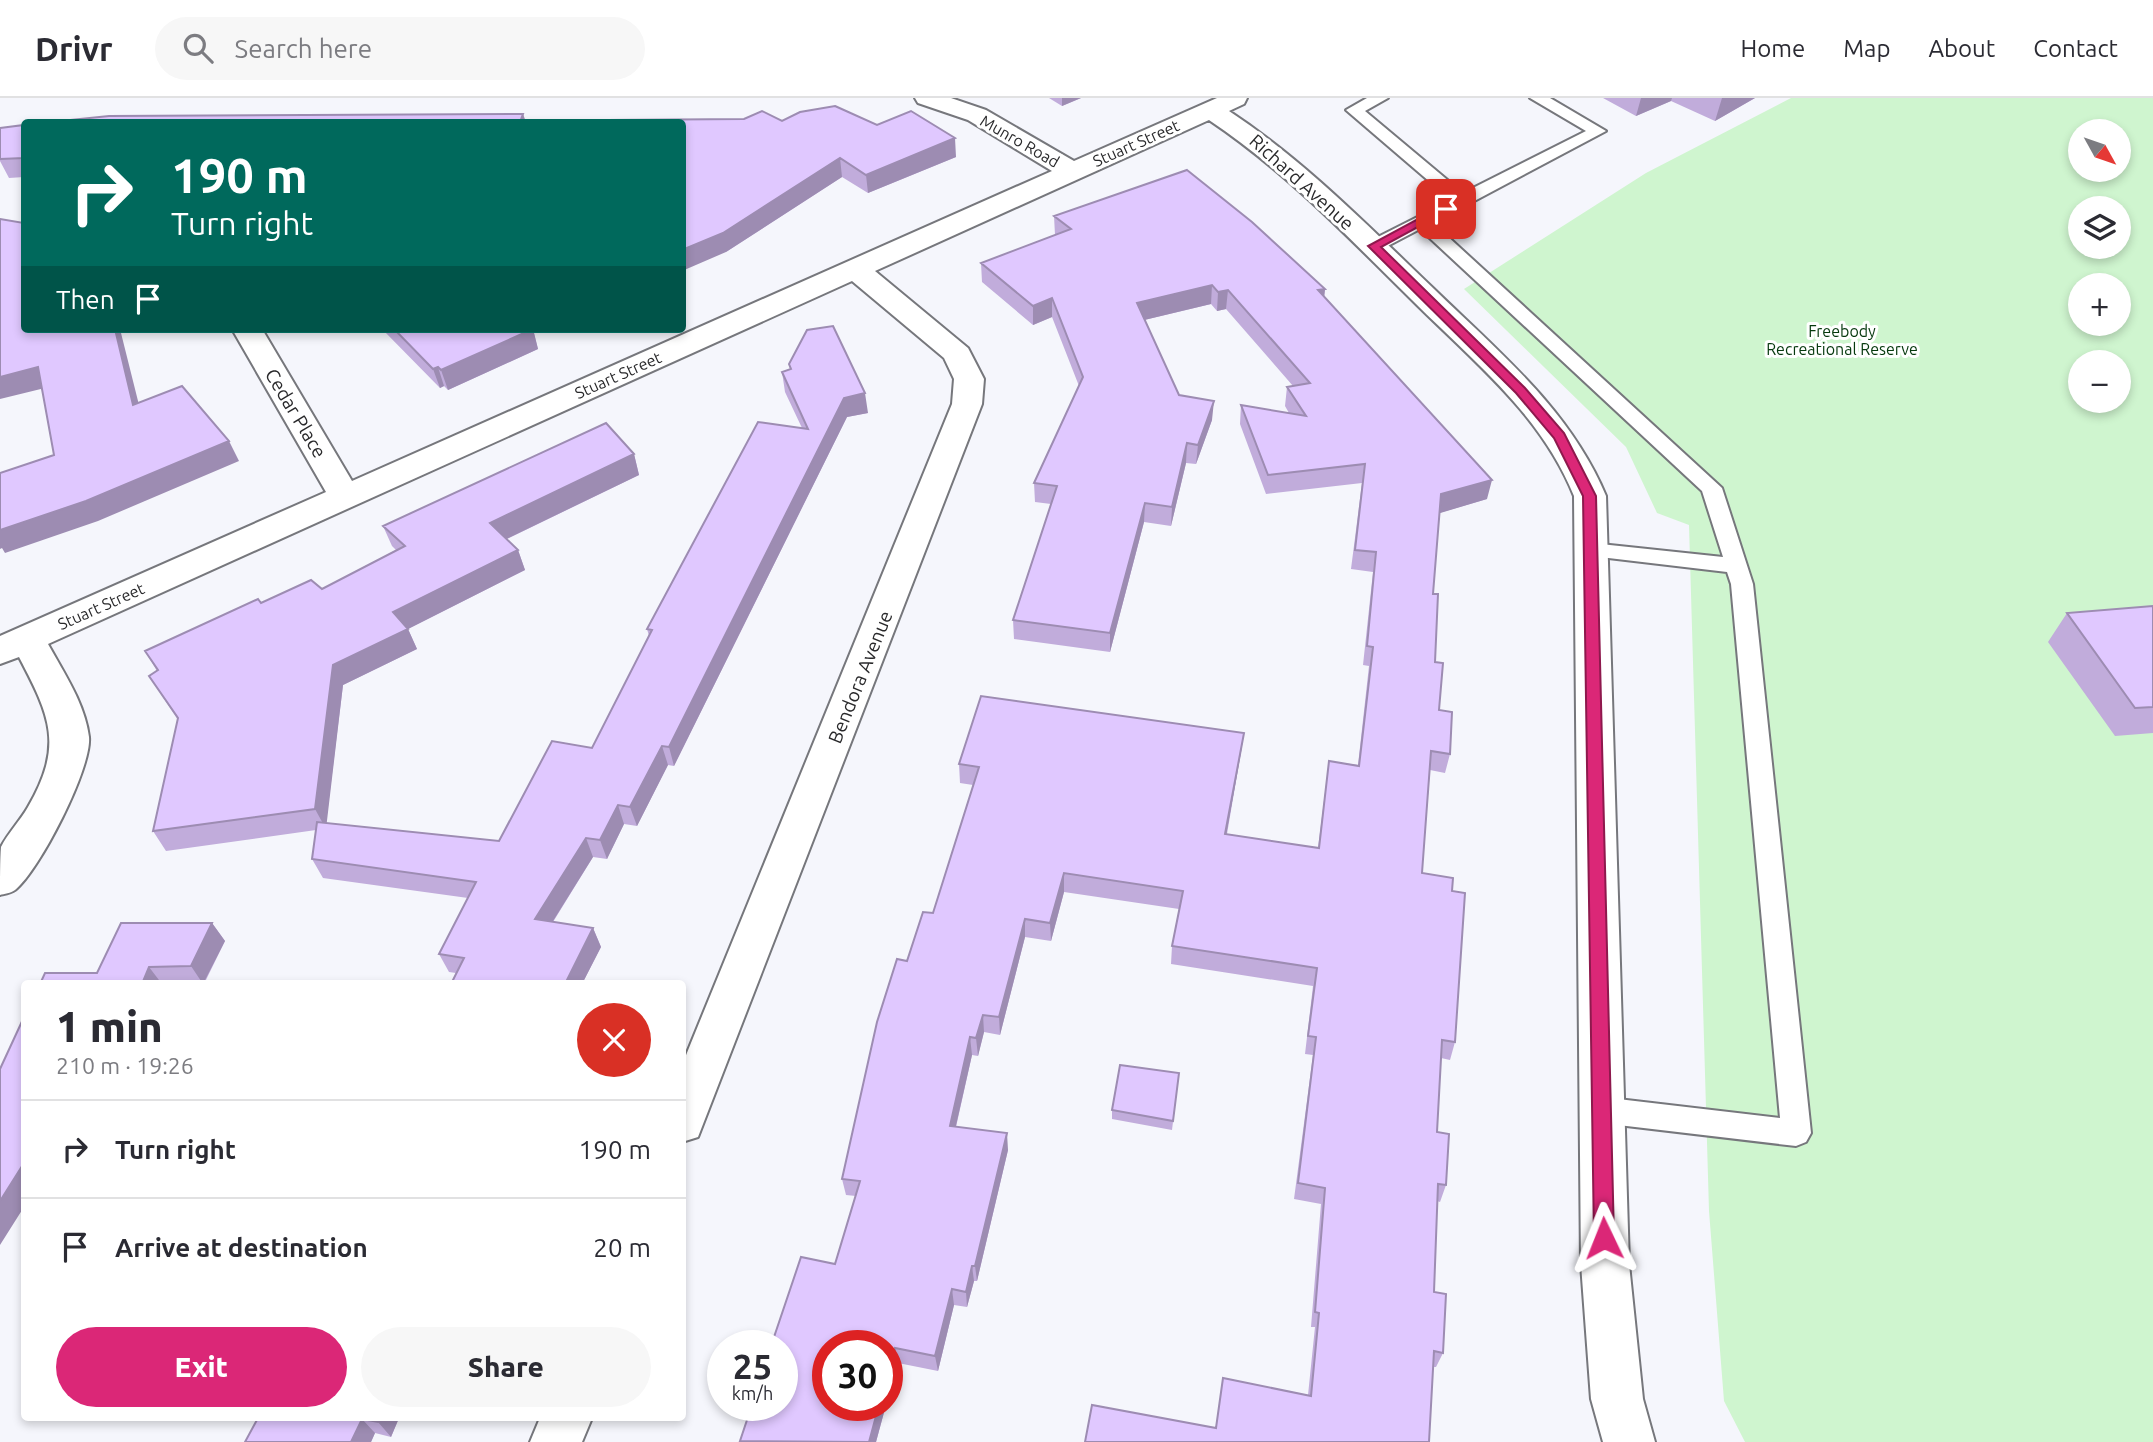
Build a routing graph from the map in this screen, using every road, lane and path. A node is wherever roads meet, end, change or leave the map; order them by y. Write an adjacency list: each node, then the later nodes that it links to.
1 (927, 98): 5 (street, Munro Road)
2 (1380, 98): 6 (lane)
3 (1538, 98): 6 (lane)
4 (1224, 104): 5 (street, Stuart Street); 8 (street, Richard Avenue)
5 (1073, 172): 9 (street, Stuart Street)
6 (1462, 201): 7 (lane)
7 (1421, 221): 8 (lane); 13 (lane)
8 (1374, 246): 12 (street, Richard Avenue)
9 (855, 269): 11 (street, Stuart Street); 17 (street, Bendora Avenue)
10 (249, 333): 11 (street, Cedar Place)
11 (345, 497): 14 (street, Stuart Street)
12 (1591, 550): 13 (lane); 16 (street, Richard Avenue)
13 (1736, 566): 16 (lane)
14 (14, 645): 15 (street)
15 (0, 879)
16 (1601, 1110): 20 (street, Richard Avenue)
17 (686, 1112)
18 (565, 1421): 19 (street)
19 (556, 1442)
20 (1629, 1442)

